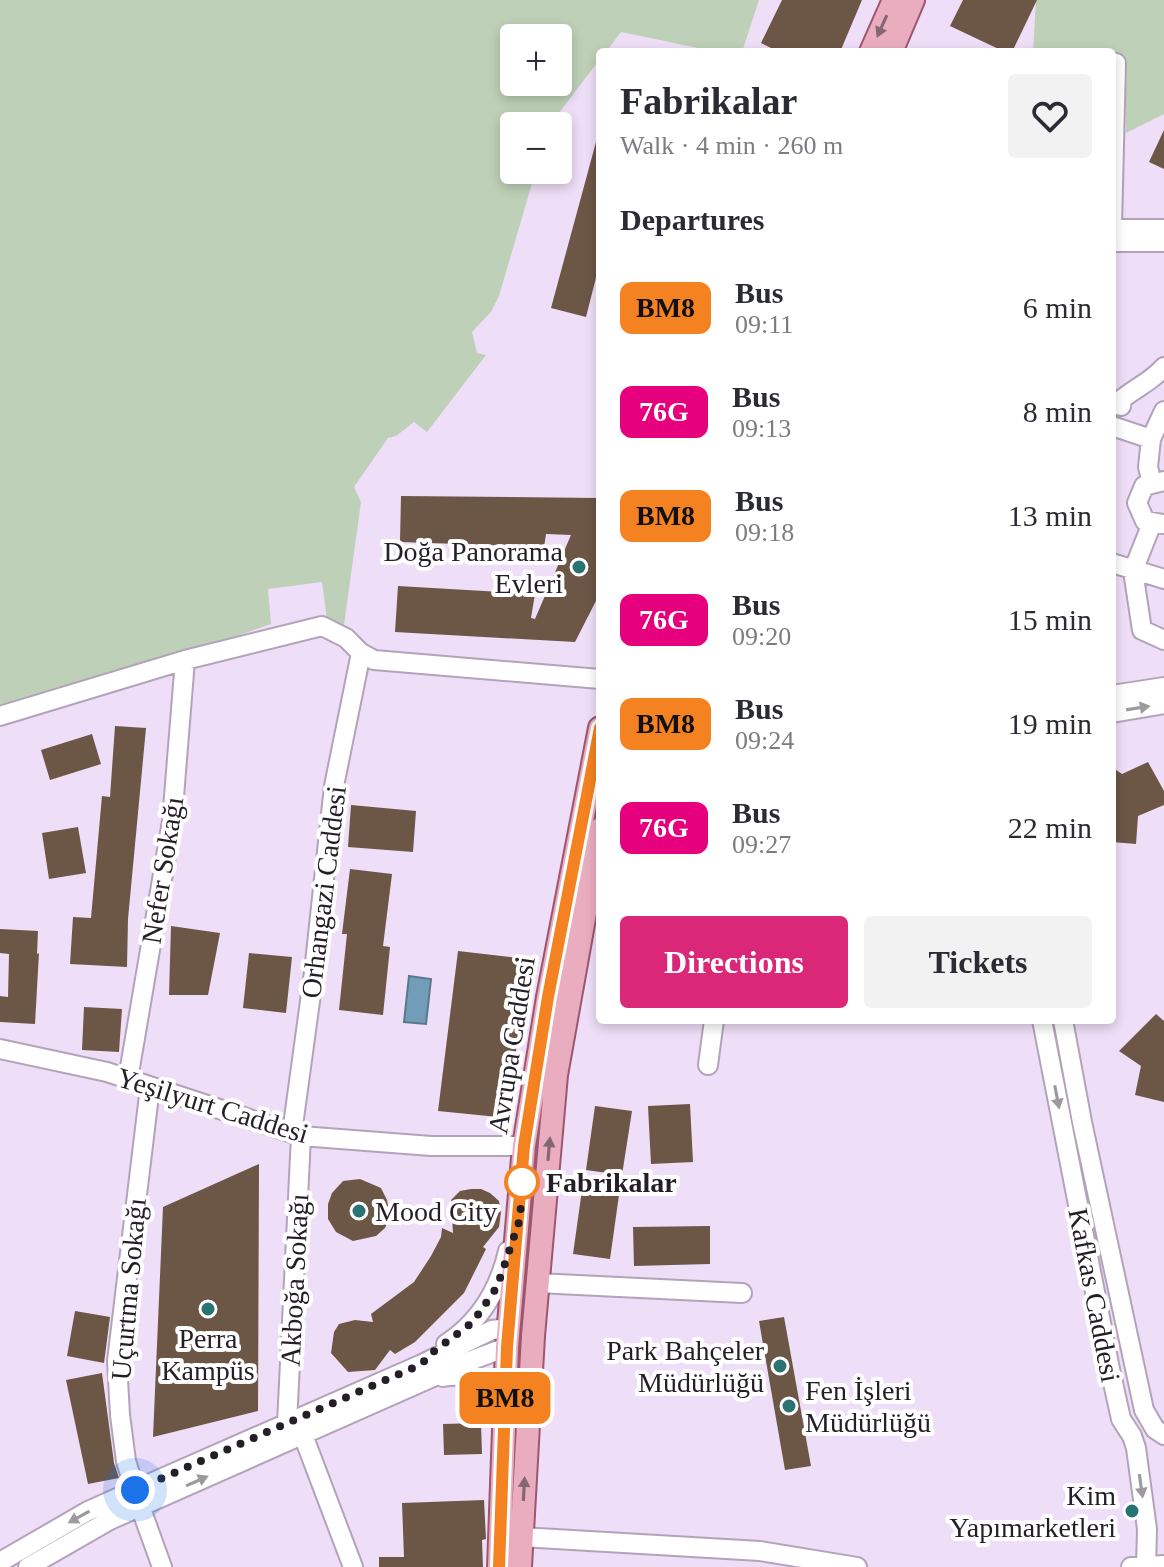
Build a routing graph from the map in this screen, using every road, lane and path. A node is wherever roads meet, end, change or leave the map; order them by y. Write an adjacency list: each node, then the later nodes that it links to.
1 (894, 0): 3 (main road, one-way to 3)
2 (913, 0): 4 (main road)
3 (873, 48)
4 (893, 48)
5 (1116, 227): 6 (street)
6 (1164, 229)
7 (1116, 242): 8 (street)
8 (1164, 242)
9 (1164, 367): 10 (street)
10 (1116, 404)
11 (1164, 411): 13 (street)
12 (1116, 427): 13 (street)
13 (1151, 439): 14 (street)
14 (1158, 482): 15 (street)
15 (1158, 523): 17 (street)
16 (1116, 565): 17 (street)
17 (1133, 571): 18 (street); 19 (street)
18 (1164, 579)
19 (1164, 640)
20 (361, 653): 21 (street); 22 (street); 37 (street, Orhangazi Caddesi)
21 (185, 660): 27 (street); 35 (street, Nefer Sokağı)
22 (596, 679)
23 (1164, 687): 24 (street)
24 (1116, 694)
25 (1164, 704): 26 (street, one-way to 25)
26 (1116, 712)
27 (0, 716)
28 (596, 749): 38 (main road, Avrupa Caddesi)
29 (596, 859): 40 (main road, Avrupa Caddesi, one-way to 29)
30 (713, 1024): 34 (street)
31 (1043, 1024): 48 (street, Kafkas Caddesi, one-way to 48)
32 (1064, 1024): 47 (street, Kafkas Caddesi)
33 (0, 1049): 35 (street, Yeşilyurt Caddesi)
34 (708, 1065)
35 (128, 1079): 36 (street, Yeşilyurt Caddesi)
36 (150, 1087): 37 (street, Yeşilyurt Caddesi); 53 (street, Uçurtma Sokağı)
37 (297, 1134): 38 (street, Yeşilyurt Caddesi); 49 (street, Akboğa Sokağı)
38 (524, 1146): 39 (main road, Avrupa Caddesi)
39 (520, 1219): 43 (main road, Avrupa Caddesi); 44 (street)
40 (537, 1283): 41 (street); 42 (main road, Avrupa Caddesi)
41 (742, 1293)
42 (533, 1336): 43 (main road); 54 (main road, Avrupa Caddesi, one-way to 42)
43 (508, 1337): 44 (street); 45 (main road, Avrupa Caddesi)
44 (425, 1372): 45 (street); 49 (street); 51 (street)
45 (505, 1404): 60 (main road, Avrupa Caddesi)
46 (1164, 1408): 47 (street)
47 (1144, 1410): 48 (street); 50 (street, Kafkas Caddesi)
48 (1121, 1419): 52 (street, Kafkas Caddesi)
49 (287, 1424): 53 (street)
50 (1161, 1431): 52 (street)
51 (303, 1435): 53 (street, one-way to 51); 59 (street)
52 (1132, 1436): 56 (street, Kafkas Caddesi, one-way to 56)
53 (138, 1498): 55 (street, one-way to 55); 57 (street); 58 (street, Uçurtma Sokağı)
54 (521, 1537): 61 (main road, Avrupa Caddesi); 62 (street)
55 (0, 1562)
56 (1147, 1566)
57 (28, 1567)
58 (162, 1567)
59 (353, 1567)
60 (499, 1567)
61 (520, 1567)
62 (857, 1567)

